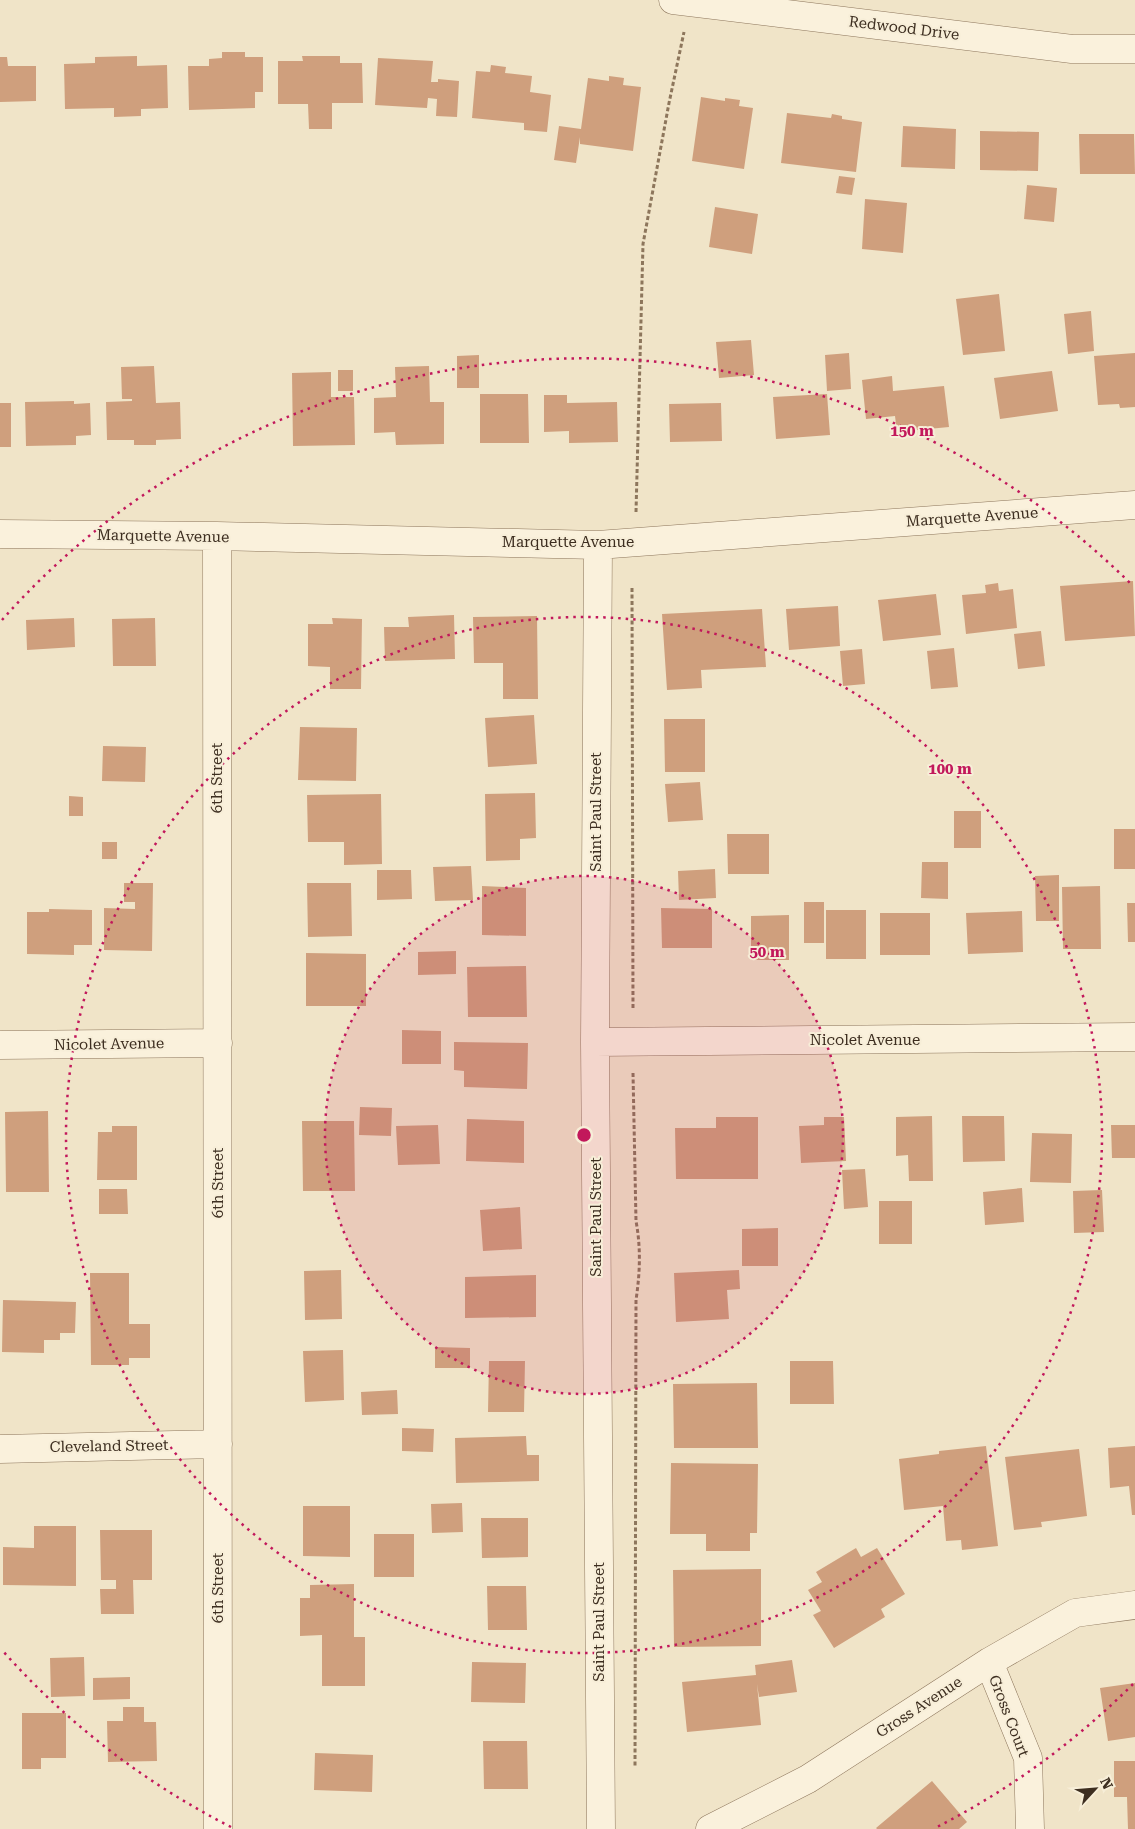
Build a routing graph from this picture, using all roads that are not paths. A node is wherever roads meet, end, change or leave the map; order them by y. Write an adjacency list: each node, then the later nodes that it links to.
1 (682, 1): 2 (street, Redwood Drive)
2 (1135, 48)
3 (1135, 505): 6 (street, Marquette Avenue)
4 (0, 534): 5 (street, Marquette Avenue)
5 (217, 536): 6 (street, Marquette Avenue); 9 (street, 6th Street)
6 (598, 545): 8 (street, Saint Paul Street)
7 (1135, 1037): 8 (street, Nicolet Avenue)
8 (595, 1042): 16 (street, Saint Paul Street)
9 (218, 1043): 10 (street, Nicolet Avenue); 11 (street, 6th Street)
10 (0, 1045)
11 (218, 1444): 12 (street, Cleveland Street); 15 (street, 6th Street)
12 (0, 1448)
13 (1135, 1605): 14 (street, Gross Avenue)
14 (989, 1662): 17 (street, Gross Avenue); 18 (street, Gross Court)
15 (218, 1829)
16 (600, 1829)
17 (710, 1829)
18 (1030, 1829)

